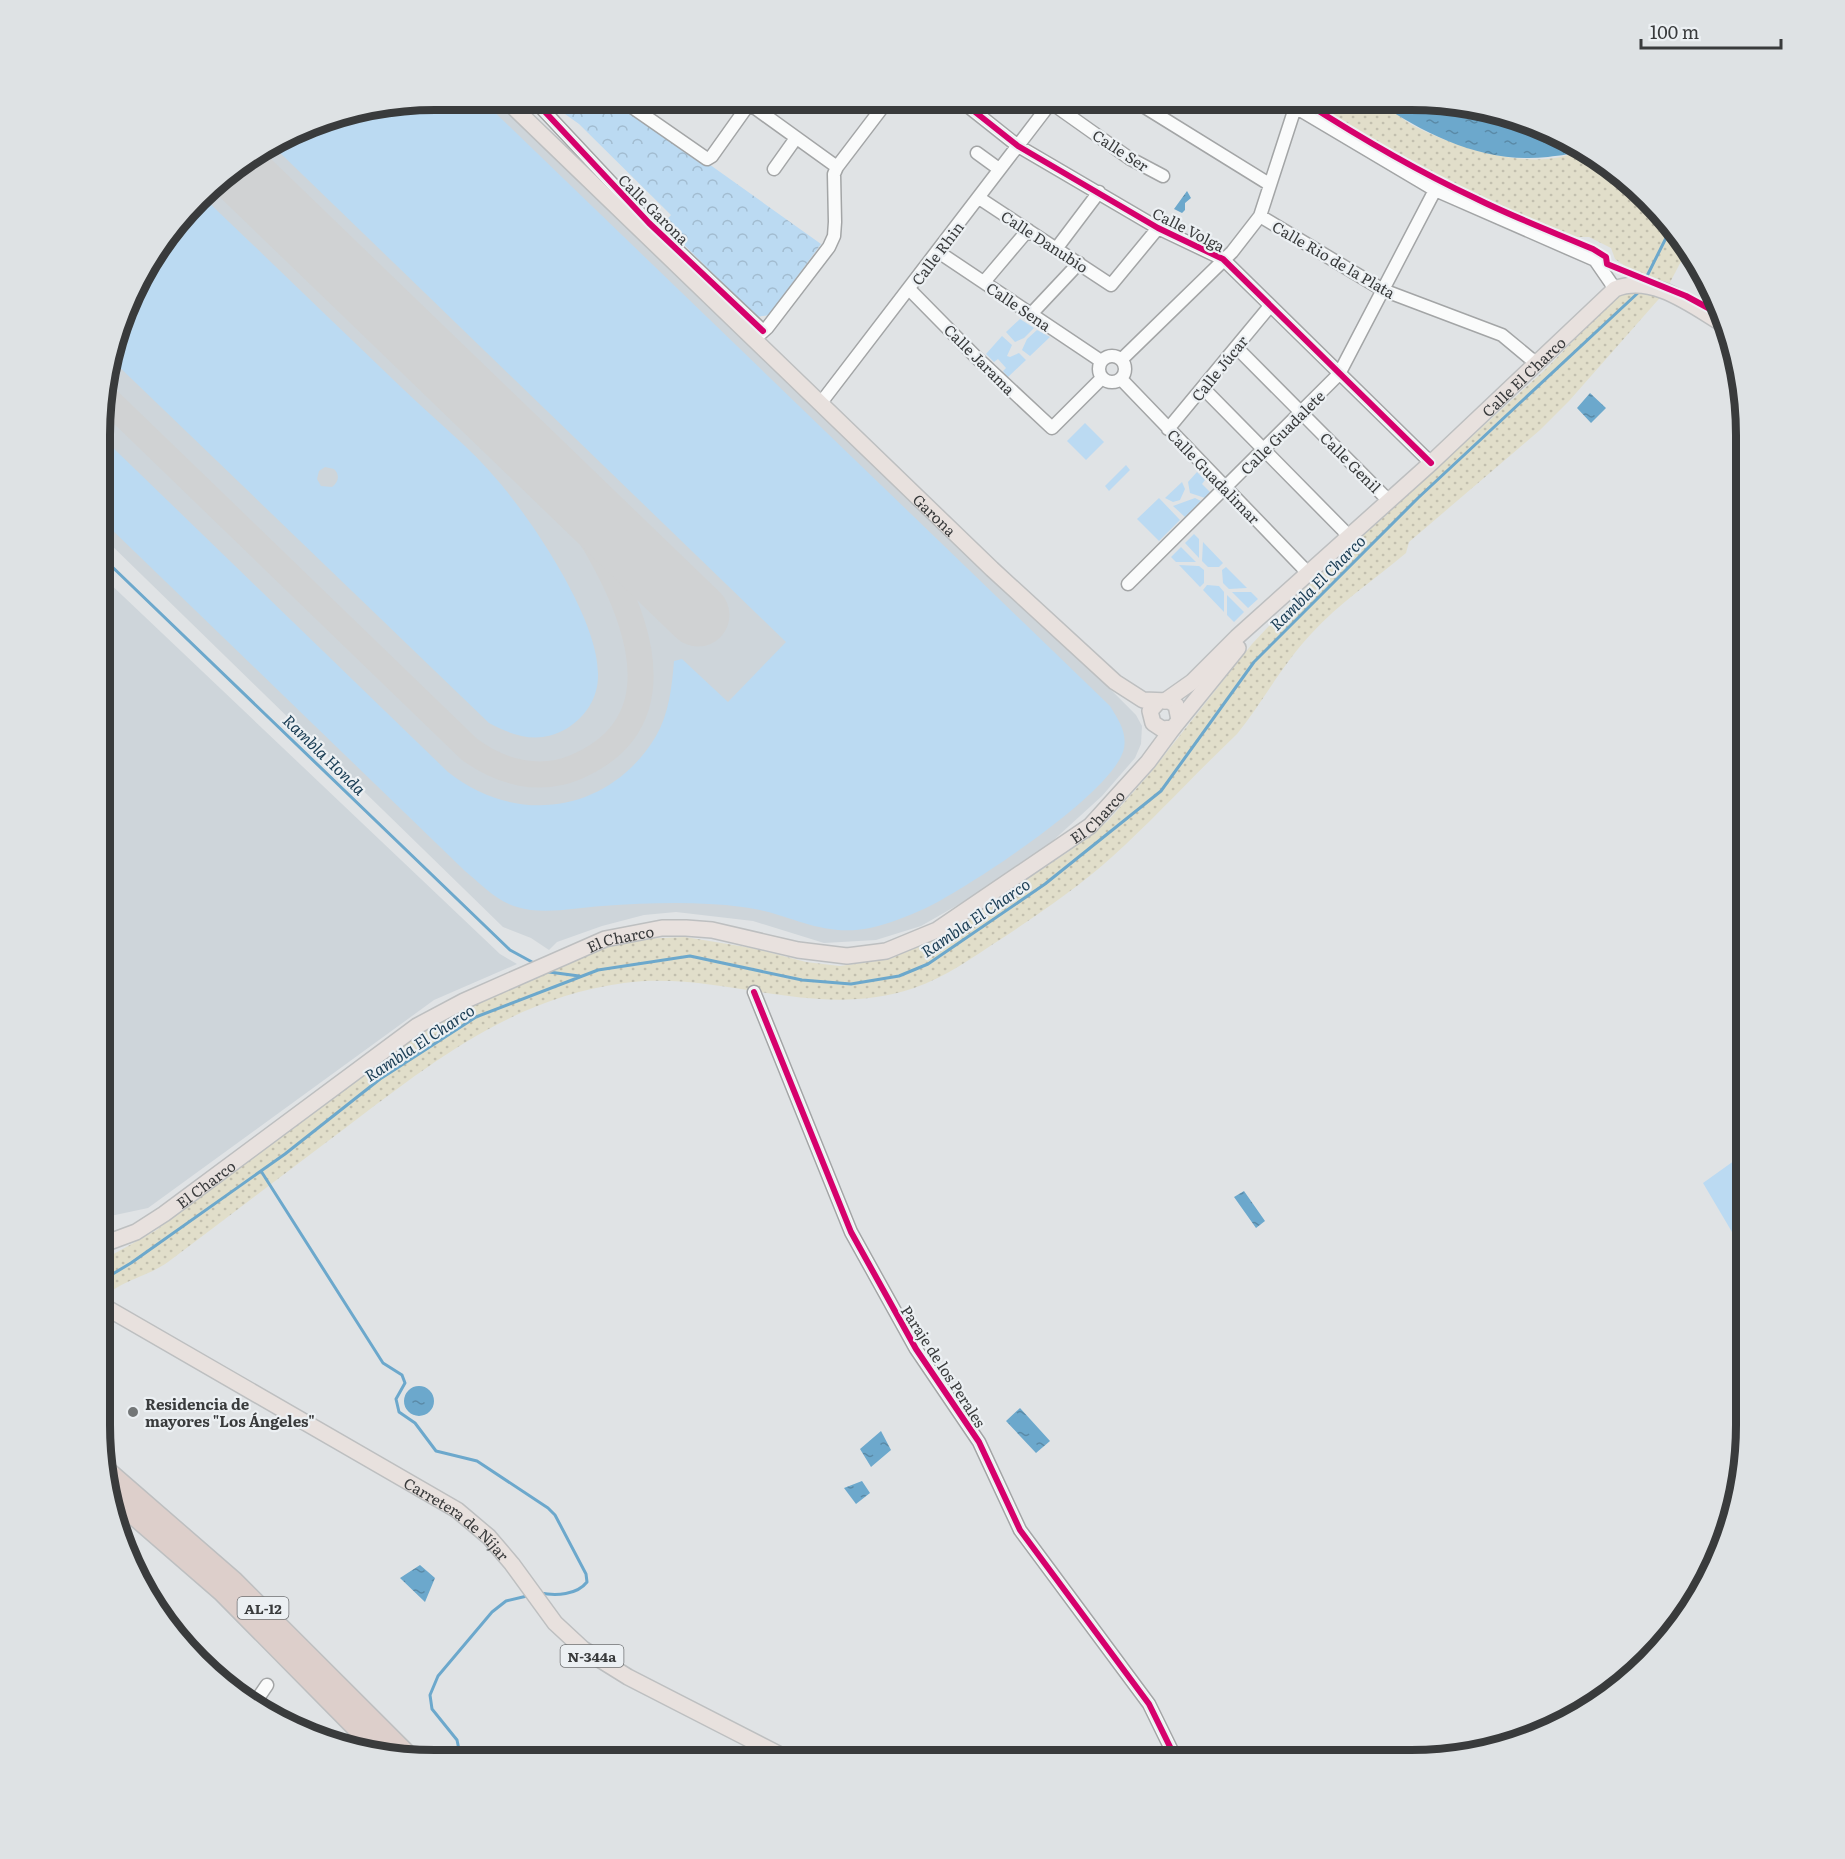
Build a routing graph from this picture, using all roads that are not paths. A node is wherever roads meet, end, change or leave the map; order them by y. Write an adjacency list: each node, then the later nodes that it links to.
1 (516, 110): 38 (main road, Garona)
2 (543, 110): 38 (street, Calle Garona)
3 (638, 110): 4 (street)
4 (741, 110)
5 (757, 110): 13 (street)
6 (880, 110): 16 (street)
7 (973, 110): 14 (street, Calle Volga)
8 (1044, 110): 14 (street, Calle Rhin)
9 (1063, 110): 19 (street, Calle Ser)
10 (1150, 110): 20 (street)
11 (1289, 110): 20 (street)
12 (1299, 110): 21 (street)
13 (796, 138): 16 (street); 17 (street)
14 (1018, 146): 18 (street, Calle Rhin); 22 (street, Calle Volga)
15 (977, 153): 18 (street)
16 (837, 167): 38 (street)
17 (774, 169)
18 (999, 169): 23 (street, Calle Rhin)
19 (1163, 176)
20 (1269, 184): 24 (street)
21 (1435, 190): 33 (street); 34 (street, Calle Guadalete)
22 (1099, 192): 25 (street, Calle Volga); 27 (street)
23 (979, 198): 26 (street, Calle Danubio); 28 (street, Calle Rhin)
24 (1260, 216): 29 (street); 34 (street, Calle Rio de la Plata)
25 (1158, 228): 29 (street, Calle Volga); 30 (street, Calle Danubio)
26 (1028, 230): 27 (street, Calle Danubio); 31 (street)
27 (1056, 249): 30 (street, Calle Danubio)
28 (938, 251): 31 (street, Calle Sena); 32 (street, Calle Rhin)
29 (1223, 259): 35 (street, Calle Volga); 40 (street)
30 (1079, 263): 36 (street)
31 (984, 282): 36 (street, Calle Sena)
32 (909, 289): 44 (street, Calle Jarama); 47 (street, Calle Rhin)
33 (1615, 289): 37 (main road); 42 (main road, Calle El Charco)
34 (1383, 290): 42 (street, Calle Rio de la Plata); 43 (street, Calle Guadalete)
35 (1270, 306): 39 (street, Calle Júcar); 43 (street, Calle Volga)
36 (1032, 314): 41 (street, Calle Sena)
37 (1714, 320)
38 (757, 335): 47 (main road, Garona)
39 (1236, 347): 46 (street, Calle Júcar); 48 (street, Calle Genil)
40 (1122, 359): 41 (street); 45 (street)
41 (1101, 361): 44 (street)
42 (1537, 364): 51 (main road, Calle El Charco)
43 (1339, 374): 48 (street, Calle Guadalete); 51 (street, Calle Volga)
44 (1102, 378): 45 (street)
45 (1121, 379): 49 (street, Calle Guadalimar)
46 (1203, 388): 49 (street, Calle Júcar); 50 (street)
47 (820, 404): 58 (main road, Garona)
48 (1301, 413): 50 (street, Calle Guadalete); 53 (street, Calle Genil)
49 (1168, 429): 52 (street, Calle Guadalimar)
50 (1265, 450): 52 (street, Calle Guadalete); 54 (street)
51 (1431, 463): 53 (main road, El Charco)
52 (1226, 488): 55 (street, Calle Guadalimar); 56 (street, Calle Guadalete)
53 (1389, 501): 54 (main road, El Charco)
54 (1349, 536): 55 (main road, El Charco)
55 (1308, 573): 57 (main road, El Charco)
56 (1128, 584)
57 (1267, 610): 59 (main road, El Charco); 60 (main road, El Charco)
58 (1123, 689): 59 (main road); 61 (main road)
59 (1161, 701): 60 (main road); 61 (main road)
60 (1176, 724): 61 (main road); 62 (main road, El Charco)
61 (1154, 725): 62 (main road)
62 (1154, 753): 64 (main road, El Charco)
63 (754, 992): 73 (street, Paraje de los Perales)
64 (110, 1242)
65 (110, 1310): 72 (main road, Carretera de Níjar / N-344a)
66 (114, 1477): 71 (highway, AL-12)
67 (120, 1503): 70 (highway, AL-12)
68 (267, 1685): 69 (street)
69 (258, 1698)
70 (371, 1743)
71 (401, 1748)
72 (770, 1750)
73 (1172, 1750)

